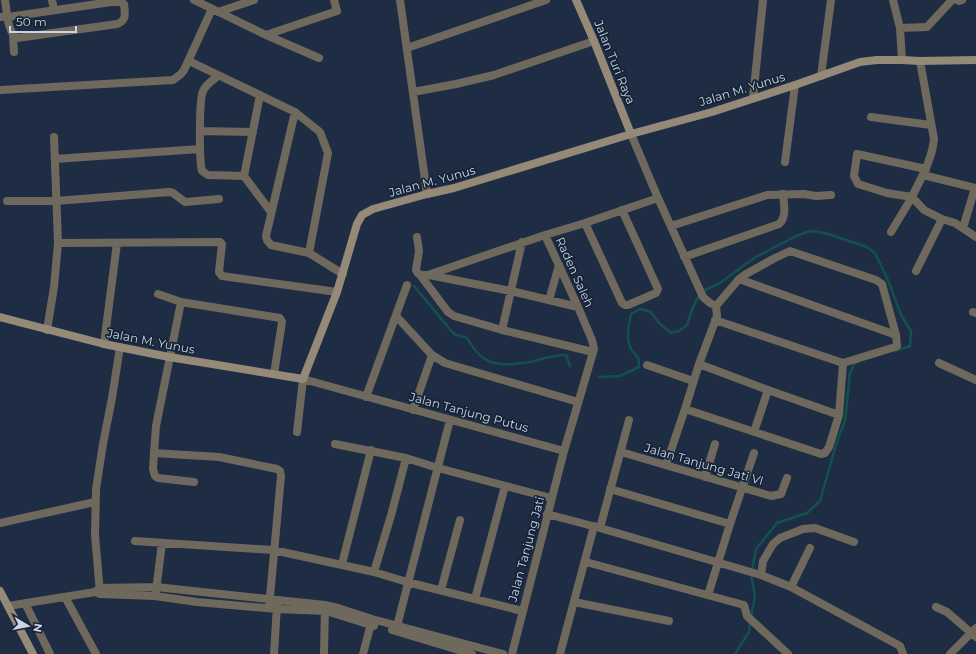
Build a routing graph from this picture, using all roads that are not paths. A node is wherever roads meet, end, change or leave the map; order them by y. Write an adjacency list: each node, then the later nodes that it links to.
1 (5, 0): 18 (street)
2 (52, 0): 16 (street)
3 (194, 0): 17 (street)
4 (254, 0): 17 (street)
5 (334, 0): 20 (street)
6 (400, 0): 23 (street)
7 (546, 0): 23 (street)
8 (576, 0): 22 (street, Jalan Turi Raya)
9 (763, 0): 36 (street)
10 (831, 0): 31 (street)
11 (893, 0): 19 (street)
12 (952, 0): 19 (street)
13 (957, 0): 14 (street)
14 (962, 0)
15 (99, 2): 16 (street); 21 (street)
16 (54, 10): 18 (street)
17 (215, 10): 20 (street); 28 (street)
18 (4, 17): 21 (street)
19 (900, 28): 26 (street)
20 (266, 35): 25 (street)
21 (13, 36): 24 (street)
22 (594, 41): 34 (street); 42 (street, Jalan Turi Raya)
23 (407, 48): 34 (street)
24 (14, 52)
25 (319, 58)
26 (899, 60): 29 (street, Jalan M. Yunus); 31 (street, Jalan M. Yunus)
27 (976, 60): 29 (street, Jalan M. Yunus)
28 (189, 61): 30 (street); 33 (street)
29 (920, 61): 39 (street)
30 (218, 76): 35 (street); 40 (street)
31 (821, 76): 32 (street, Jalan M. Yunus)
32 (795, 85): 36 (street, Jalan M. Yunus); 46 (street)
33 (0, 90)
34 (413, 92): 50 (street)
35 (260, 95): 37 (street); 41 (street)
36 (753, 98): 42 (street, Jalan M. Yunus)
37 (295, 112): 59 (street); 71 (street)
38 (871, 117): 39 (street)
39 (931, 125): 47 (street)
40 (200, 131): 41 (street); 44 (street)
41 (253, 132): 48 (street)
42 (631, 134): 50 (street, Jalan M. Yunus); 54 (street)
43 (54, 137): 45 (street)
44 (200, 149): 45 (street); 48 (street)
45 (55, 158): 57 (street)
46 (785, 162)
47 (925, 172): 49 (street); 53 (street); 53 (street)
48 (244, 176): 59 (street)
49 (976, 188): 63 (street)
50 (427, 194): 75 (street, Jalan M. Yunus)
51 (782, 194): 52 (street); 62 (street); 72 (street)
52 (831, 195)
53 (912, 197): 60 (street); 64 (street)
54 (658, 198): 58 (street, Raden Saleh); 62 (street)
55 (219, 199): 57 (street)
56 (7, 200): 57 (street)
57 (56, 201): 69 (street)
58 (622, 210): 61 (street, Raden Saleh); 61 (street)
59 (271, 212): 71 (street)
60 (942, 219): 63 (street); 74 (street)
61 (585, 223): 65 (street, Raden Saleh)
62 (671, 226): 72 (street)
63 (963, 228): 67 (street)
64 (891, 232)
65 (545, 235): 68 (street); 73 (street, Raden Saleh)
66 (418, 237): 76 (street)
67 (976, 237)
68 (522, 242): 76 (street); 79 (street)
69 (58, 243): 70 (street); 89 (street)
70 (117, 243): 80 (street); 92 (street)
71 (309, 253): 75 (street)
72 (684, 257): 84 (street)
73 (559, 265): 82 (street); 85 (street, Raden Saleh)
74 (916, 271)
75 (343, 274): 80 (street, Jalan M. Yunus)
76 (425, 275): 79 (street); 90 (street)
77 (740, 279): 84 (street); 91 (street); 91 (street)
78 (407, 284): 86 (street)
79 (511, 291): 82 (street); 90 (street)
80 (337, 292): 102 (street, Jalan M. Yunus)
81 (158, 294): 83 (street)
82 (549, 300): 85 (street)
83 (181, 302): 96 (street); 101 (street)
84 (716, 306): 88 (street)
85 (578, 307): 94 (street, Raden Saleh)
86 (396, 316): 95 (street); 106 (street)
87 (0, 317): 89 (street, Jalan M. Yunus)
88 (715, 320): 98 (street); 99 (street)
89 (47, 330): 92 (street, Jalan M. Yunus)
90 (502, 330): 94 (street)
91 (896, 335): 99 (street)
92 (104, 344): 93 (street, Jalan M. Yunus)
93 (120, 348): 96 (street, Jalan M. Yunus); 132 (street)
94 (593, 352): 107 (street, Raden Saleh)
95 (432, 355): 107 (street); 109 (street)
96 (169, 357): 101 (street, Jalan M. Yunus); 120 (street)
97 (939, 363): 103 (street)
98 (699, 364): 104 (street); 105 (street)
99 (843, 364): 110 (street)
100 (647, 366): 104 (street)
101 (274, 374): 102 (street, Jalan M. Yunus)
102 (303, 379): 106 (street, Jalan Tanjung Putus); 113 (street)
103 (976, 380)
104 (693, 381): 108 (street)
105 (768, 390): 110 (street); 114 (street)
106 (366, 396): 109 (street, Jalan Tanjung Putus)
107 (578, 402): 118 (street)
108 (685, 409): 114 (street); 123 (street)
109 (413, 410): 111 (street, Jalan Tanjung Putus)
110 (839, 415): 114 (street)
111 (450, 420): 118 (street, Jalan Tanjung Putus); 124 (street)
112 (629, 420): 119 (street)
113 (297, 432)
114 (754, 432)
115 (335, 444): 117 (street)
116 (715, 444): 125 (street)
117 (371, 450): 122 (street); 145 (street)
118 (564, 451): 131 (street, Jalan Tanjung Jati)
119 (621, 452): 123 (street, Jalan Tanjung Jati VI); 130 (street)
120 (154, 453): 127 (street); 142 (street)
121 (754, 453): 129 (street)
122 (406, 458): 124 (street); 146 (street)
123 (666, 465): 125 (street, Jalan Tanjung Jati VI)
124 (438, 468): 128 (street); 148 (street)
125 (705, 477): 129 (street, Jalan Tanjung Jati VI)
126 (787, 478): 129 (street, Jalan Tanjung Jati VI)
127 (194, 482)
128 (505, 486): 131 (street); 157 (street)
129 (742, 488): 136 (street)
130 (610, 489): 136 (street); 137 (street)
131 (551, 498): 133 (street, Jalan Tanjung Jati)
132 (95, 502): 135 (street); 153 (street)
133 (547, 514): 137 (street); 164 (street, Jalan Tanjung Jati)
134 (460, 520): 151 (street)
135 (0, 523)
136 (730, 524): 144 (street)
137 (597, 527): 143 (street); 144 (street)
138 (135, 541): 140 (street)
139 (854, 542): 147 (street)
140 (162, 543): 142 (street); 149 (street)
141 (810, 548): 150 (street)
142 (273, 550): 145 (street); 160 (street)
143 (586, 562): 154 (street); 158 (street)
144 (718, 562): 147 (street); 154 (street)
145 (342, 564): 146 (street)
146 (374, 572): 148 (street)
147 (755, 573): 150 (street)
148 (407, 582): 151 (street); 167 (street)
149 (156, 587): 153 (street); 155 (street); 160 (street)
150 (791, 587): 180 (street)
151 (441, 590): 157 (street)
152 (0, 591): 161 (street)
153 (98, 591): 155 (street); 156 (street)
154 (708, 595): 179 (street)
155 (155, 596): 160 (street)
156 (66, 597): 159 (street); 171 (street)
157 (475, 599): 164 (street)
158 (574, 602): 165 (street); 178 (street)
159 (25, 603): 161 (street); 170 (street)
160 (273, 604): 163 (street); 172 (street)
161 (8, 606): 169 (street)
162 (936, 607): 168 (street)
163 (326, 608): 166 (street); 173 (street)
164 (522, 611): 177 (street, Jalan Tanjung Jati)
165 (669, 621)
166 (371, 622): 167 (street); 174 (street)
167 (396, 628): 175 (street); 176 (street)
168 (975, 633): 181 (street)
169 (32, 654)
170 (50, 654)
171 (96, 654)
172 (274, 654)
173 (324, 654)
174 (364, 654)
175 (472, 654)
176 (503, 654)
177 (512, 654)
178 (560, 654)
179 (788, 654)
180 (903, 654)
181 (950, 654)

